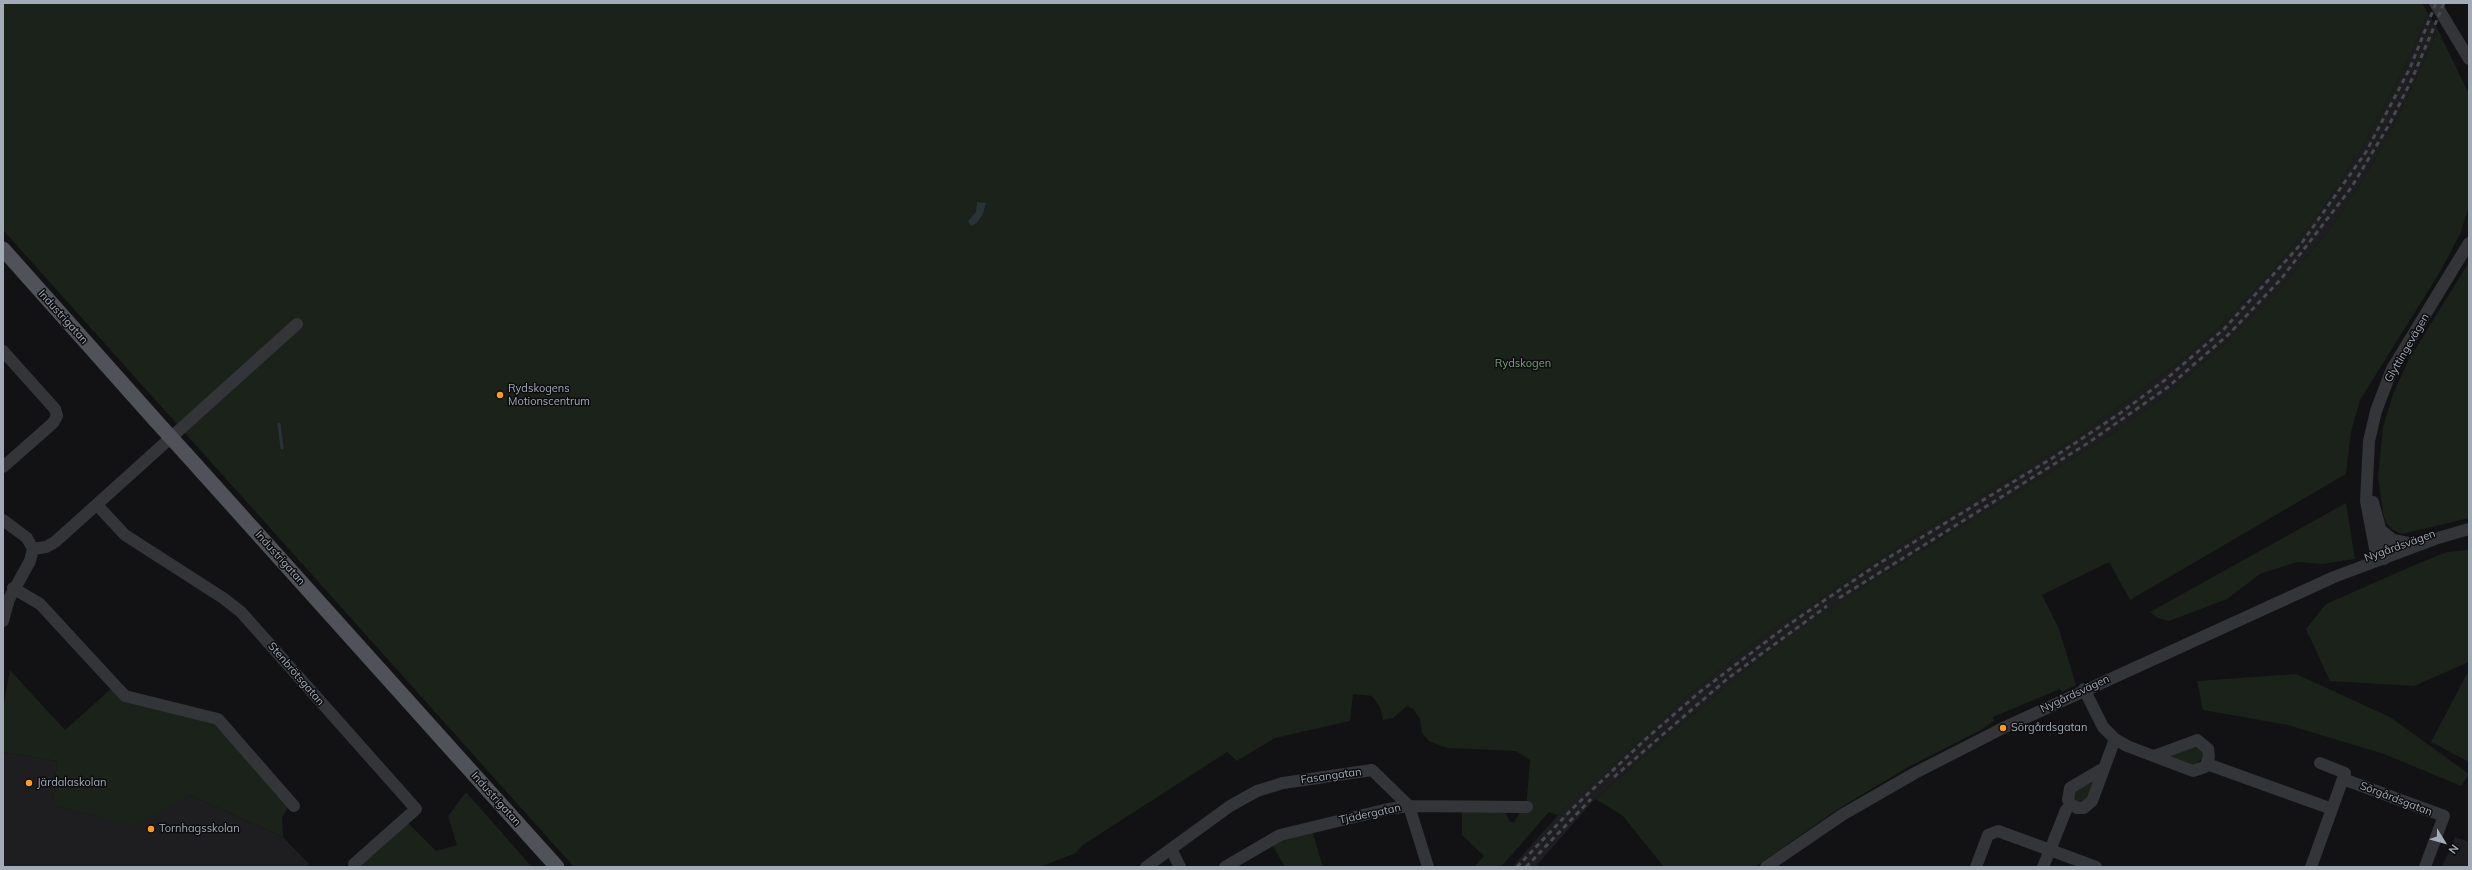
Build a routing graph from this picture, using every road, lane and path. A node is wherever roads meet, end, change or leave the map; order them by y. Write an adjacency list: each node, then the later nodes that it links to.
1 (2435, 3): 2 (street)
2 (2469, 59)
3 (2469, 243): 7 (street, Glyttingevägen)
4 (3, 249): 34 (main road, Industrigatan, bridge)
5 (297, 324): 9 (street)
6 (3, 352): 8 (street)
7 (2367, 462): 13 (street, Glyttingevägen); 16 (street, Glyttingevägen)
8 (3, 467)
9 (96, 505): 15 (street); 33 (street, Stenbrötsgatan)
10 (3, 520): 15 (street)
11 (2469, 523): 14 (street, Nygårdsvägen)
12 (2469, 529): 16 (street, Nygårdsvägen)
13 (2381, 530): 14 (street); 16 (street, Glyttingevägen)
14 (2408, 543): 16 (street, Nygårdsvägen)
15 (33, 549): 17 (street)
16 (2382, 554): 19 (street, Nygårdsvägen)
17 (13, 588): 18 (street); 27 (street)
18 (3, 621)
19 (2084, 689): 20 (street); 39 (street, Nygårdsvägen)
20 (2115, 740): 21 (street); 24 (street)
21 (2154, 756): 22 (street); 22 (street)
22 (2207, 764): 30 (street)
23 (2320, 764): 25 (street, Sörgårdsgatan)
24 (2104, 768): 26 (street); 26 (street)
25 (2343, 779): 30 (street); 44 (street, Sörgårdsgatan)
26 (2071, 804): 32 (street)
27 (294, 806)
28 (1409, 806): 29 (street); 31 (street, Fasangatan); 37 (street, Tjädergatan); 38 (street, Tjädergatan)
29 (1527, 807)
30 (2332, 809): 43 (street)
31 (1171, 849): 35 (street, Fasangatan); 36 (street)
32 (2050, 850): 40 (street); 41 (street); 42 (street)
33 (354, 864)
34 (557, 867)
35 (1146, 867)
36 (1180, 867)
37 (1226, 867)
38 (1428, 867)
39 (1766, 867)
40 (1976, 867)
41 (2043, 867)
42 (2096, 867)
43 (2311, 867)
44 (2425, 867)

